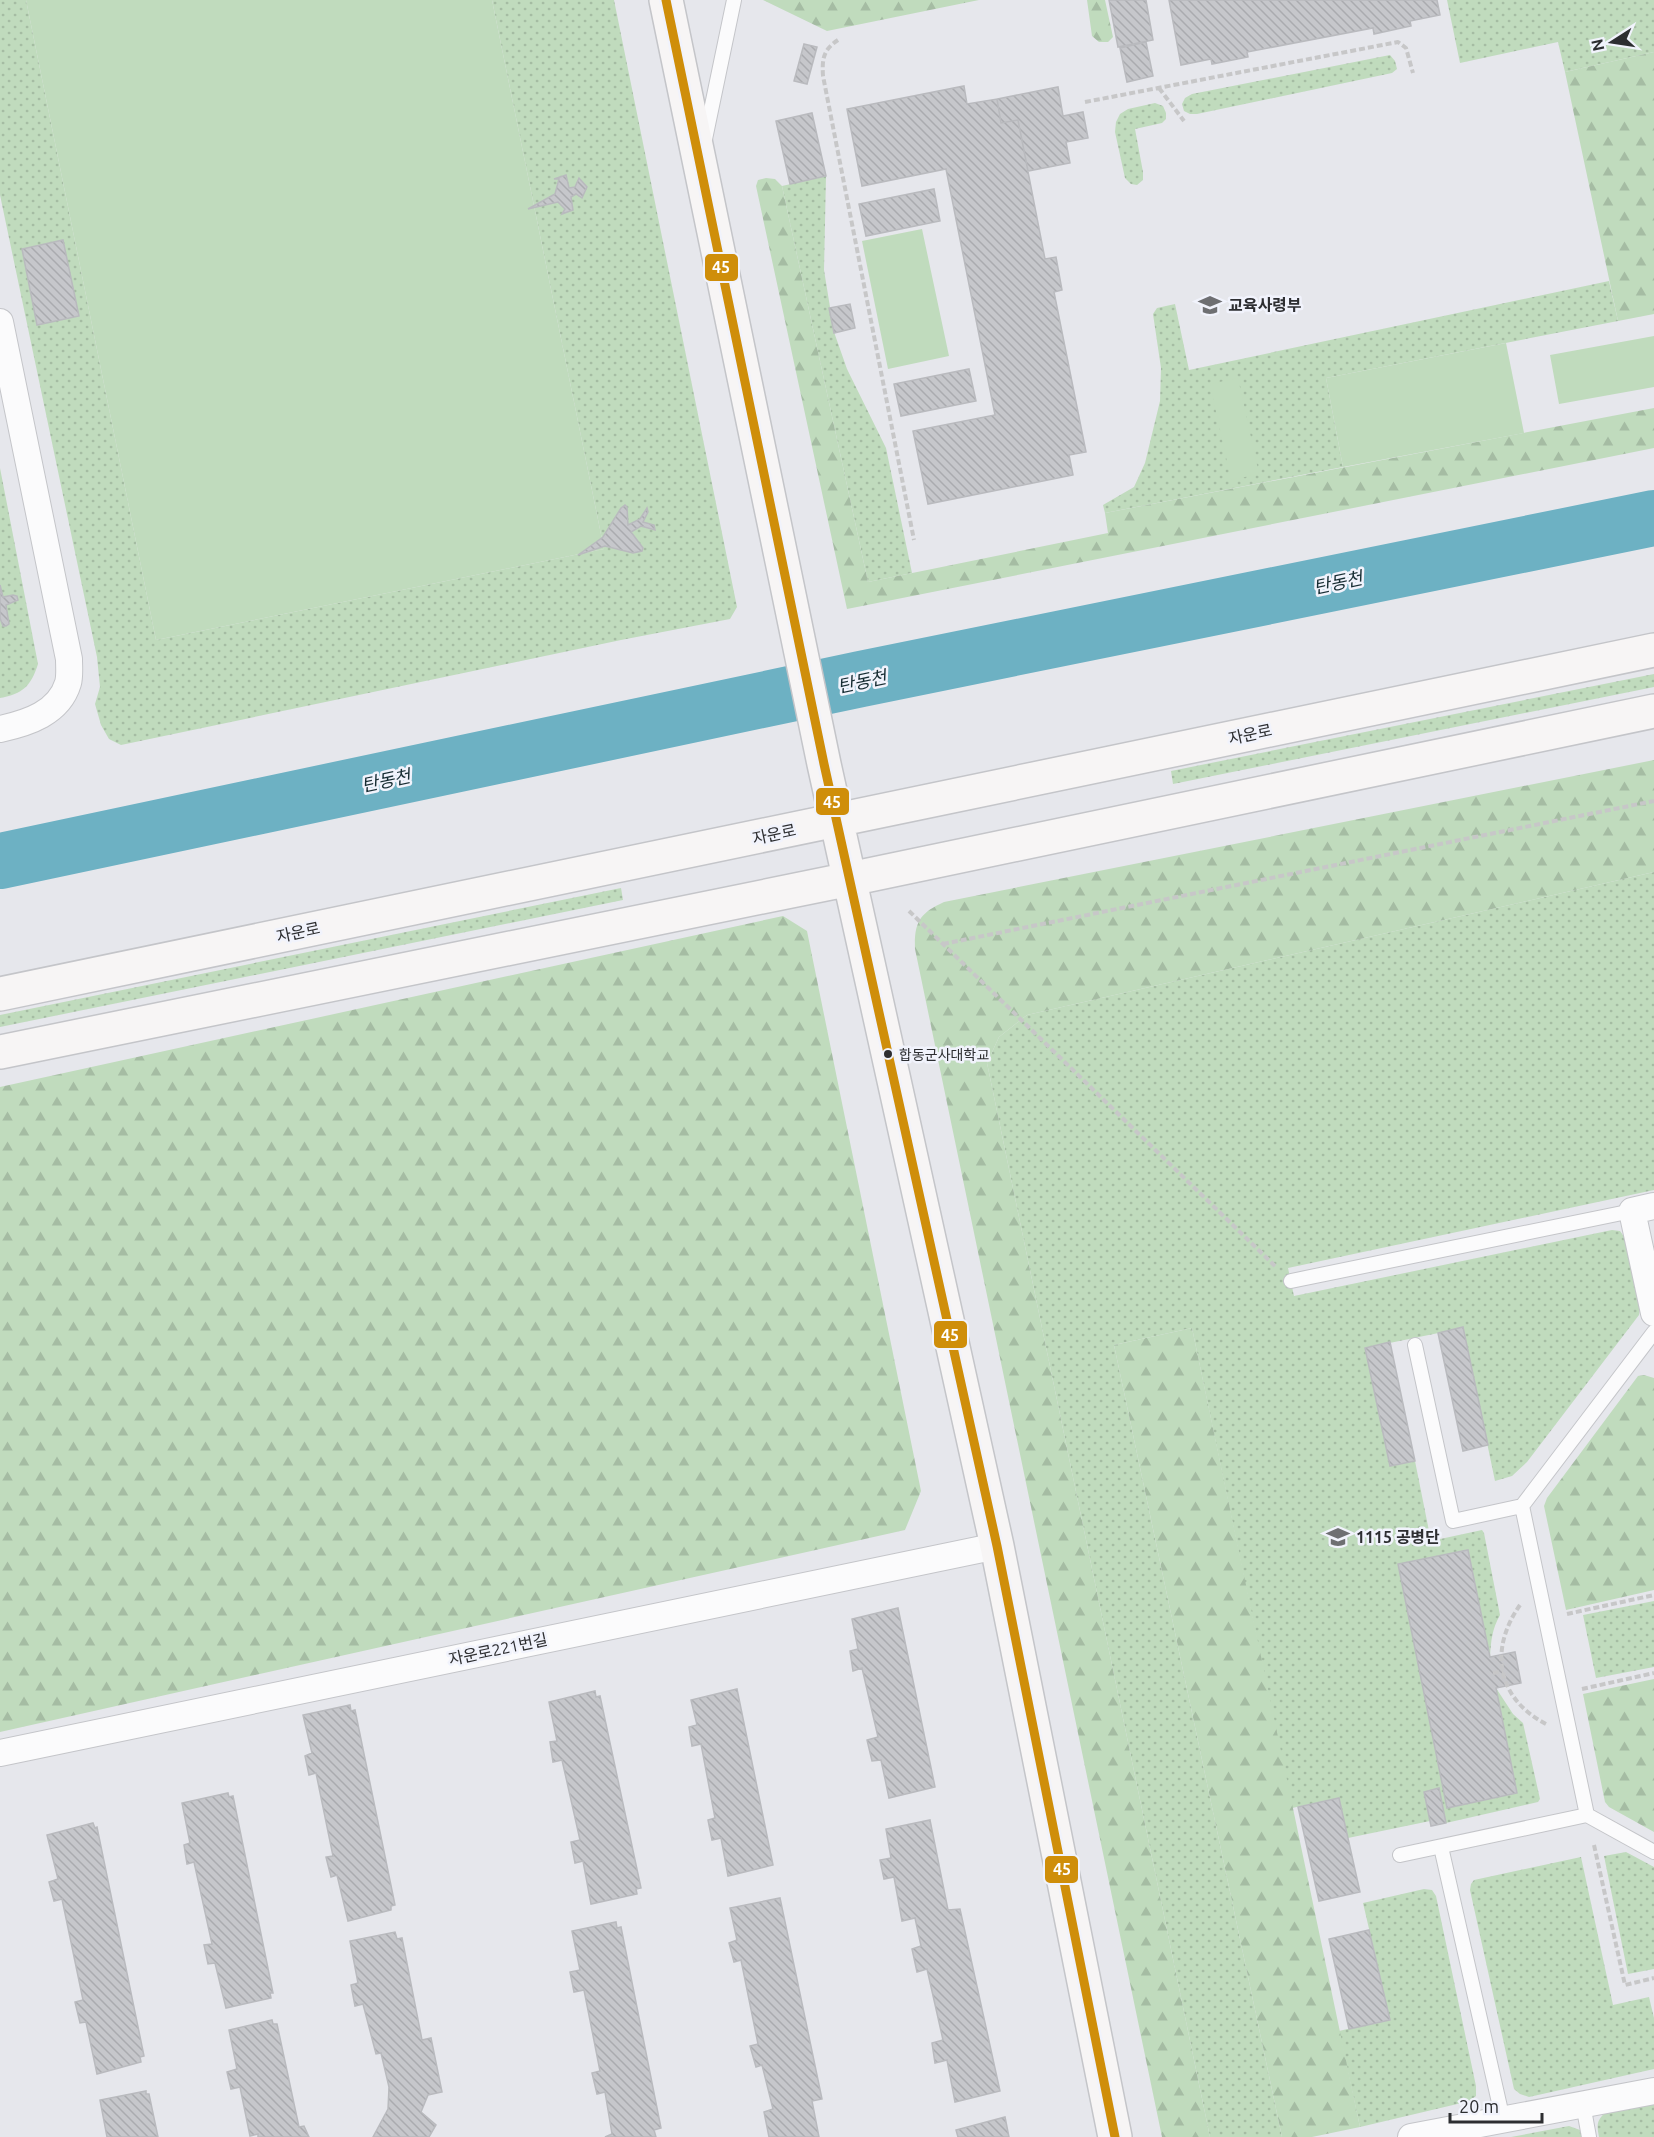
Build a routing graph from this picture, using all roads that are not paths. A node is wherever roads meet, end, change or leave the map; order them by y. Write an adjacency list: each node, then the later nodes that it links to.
1 (666, 0): 3 (street)
2 (734, 0): 3 (lane)
3 (700, 164): 8 (street)
4 (0, 322): 7 (street)
5 (1654, 650): 8 (street, 자운로)
6 (1654, 711): 9 (street)
7 (0, 729)
8 (837, 821): 9 (street); 10 (street, 자운로)
9 (850, 879): 11 (street); 18 (street)
10 (0, 994)
11 (0, 1052)
12 (1643, 1209): 13 (lane); 14 (street)
13 (1291, 1281)
14 (1654, 1313)
15 (1654, 1332): 17 (lane)
16 (1415, 1345): 17 (lane)
17 (1522, 1506): 20 (lane)
18 (997, 1546): 19 (street, 자운로221번길); 27 (street)
19 (0, 1753)
20 (1587, 1815): 21 (lane); 22 (lane)
21 (1441, 1847): 23 (lane); 26 (lane)
22 (1654, 1852)
23 (1400, 1855)
24 (1654, 2091): 25 (street)
25 (1583, 2104): 26 (street); 29 (lane)
26 (1503, 2120): 28 (street)
27 (1115, 2137)
28 (1411, 2137)
29 (1589, 2137)

